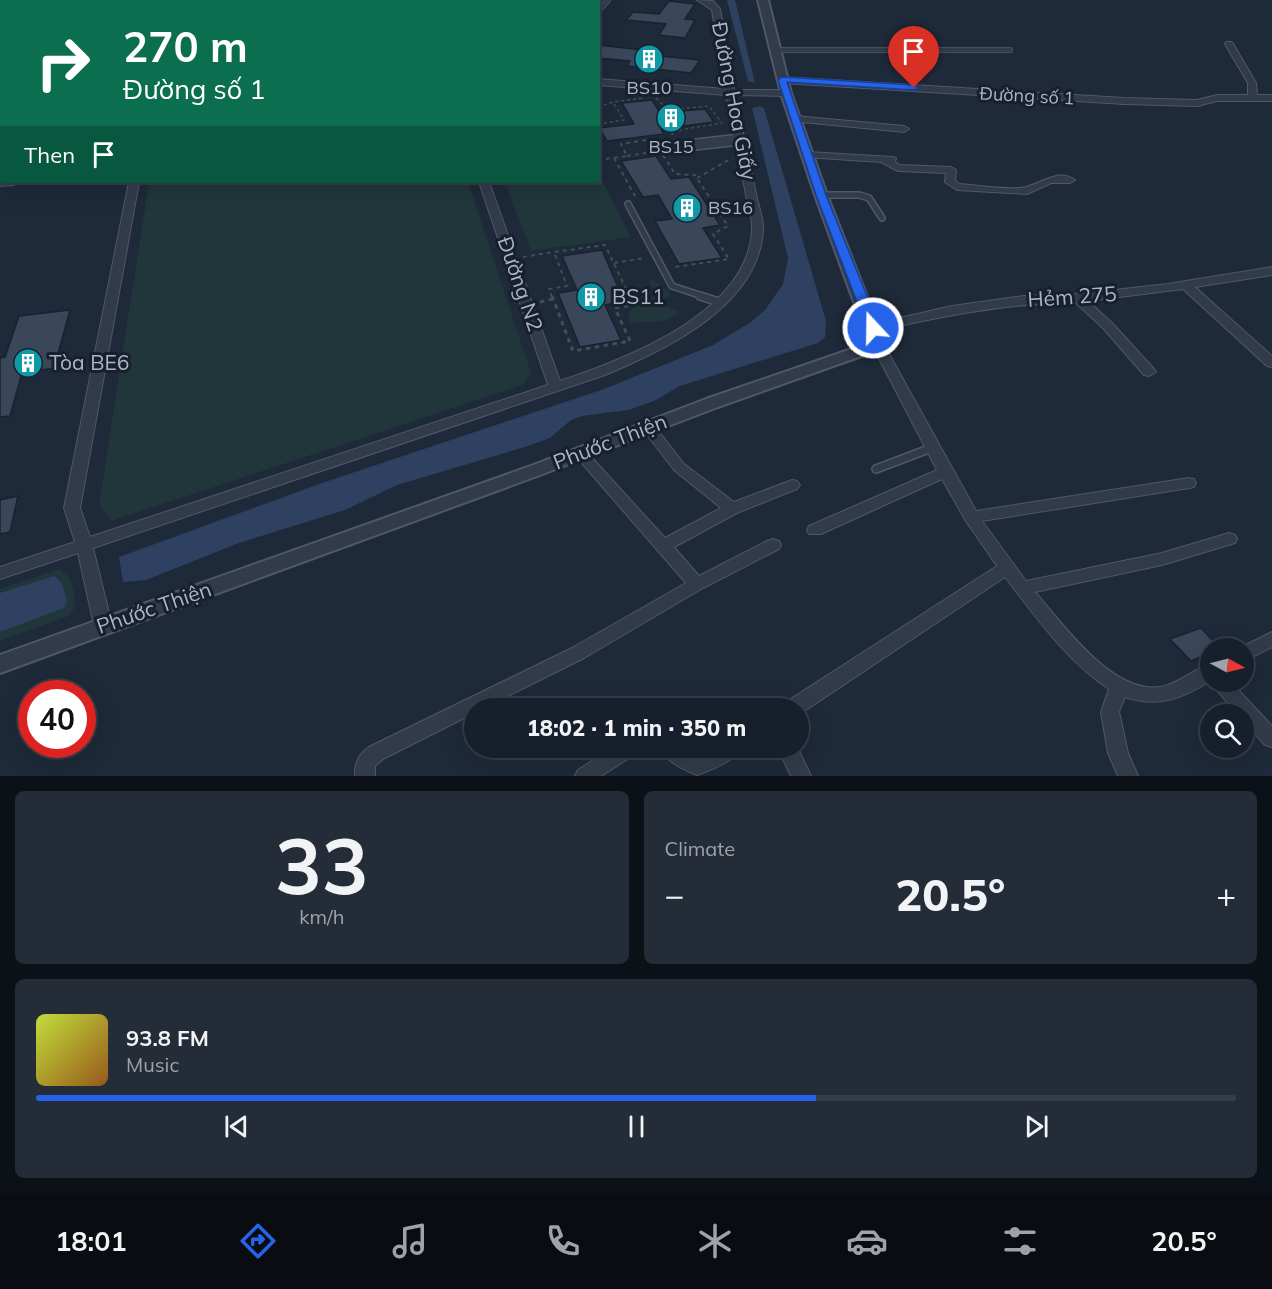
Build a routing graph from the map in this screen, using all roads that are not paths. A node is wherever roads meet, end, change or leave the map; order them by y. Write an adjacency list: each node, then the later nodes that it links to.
1 (608, 0): 4 (lane)
2 (701, 0): 10 (street, Đường Hoa Giấy)
3 (763, 0): 6 (street)
4 (602, 7)
5 (1229, 44): 12 (street)
6 (775, 50): 7 (lane); 8 (street)
7 (1010, 50)
8 (782, 80): 11 (street); 12 (street, Đường số 1)
9 (600, 82): 10 (street)
10 (730, 93): 11 (street); 16 (street, Đường Hoa Giấy)
11 (786, 93): 14 (street)
12 (1253, 97): 13 (street, Đường số 1)
13 (1272, 98)
14 (795, 119): 15 (street); 19 (street)
15 (904, 129)
16 (741, 143): 17 (lane); 18 (lane); 31 (street, Đường Hoa Giấy)
17 (653, 147)
18 (695, 147)
19 (808, 155): 20 (street); 25 (street)
20 (884, 160): 21 (street); 22 (street)
21 (905, 161)
22 (1070, 180)
23 (134, 183): 47 (street)
24 (484, 183): 35 (street, Đường N2)
25 (821, 195): 27 (lane); 32 (street)
26 (628, 204): 31 (lane)
27 (882, 218)
28 (1272, 271): 29 (street, Hẻm 275)
29 (1186, 285): 30 (street, Hẻm 275); 33 (street)
30 (1077, 298): 32 (street, Hẻm 275); 34 (street)
31 (720, 303): 35 (street, Đường Hoa Giấy)
32 (876, 337): 36 (street, Phước Thiện); 37 (street)
33 (1272, 363)
34 (1149, 372)
35 (556, 387): 47 (street, Đường Hoa Giấy)
36 (648, 427): 38 (street, Phước Thiện); 43 (street)
37 (933, 447): 39 (lane); 40 (street)
38 (580, 453): 49 (street); 54 (street, Phước Thiện)
39 (876, 470)
40 (946, 471): 44 (street); 45 (street)
41 (1189, 483): 44 (street)
42 (792, 485): 43 (street)
43 (732, 509): 49 (street)
44 (971, 517): 50 (street)
45 (815, 530)
46 (1229, 539): 53 (street)
47 (84, 544): 51 (street, Đường Hoa Giấy); 54 (street)
48 (772, 545): 52 (street)
49 (663, 546): 52 (street)
50 (1006, 568): 53 (street); 61 (street)
51 (0, 573)
52 (697, 584): 67 (street)
53 (1022, 588): 59 (street)
54 (104, 625): 57 (street, Phước Thiện)
55 (1272, 639): 56 (street)
56 (1254, 649)
57 (0, 664)
58 (1200, 679): 59 (street)
59 (1119, 687): 70 (street)
60 (1229, 692): 62 (street)
61 (808, 698)
62 (1272, 739)
63 (613, 758): 68 (street)
64 (681, 758): 65 (street)
65 (716, 758)
66 (792, 758): 69 (street)
67 (365, 776)
68 (585, 776)
69 (801, 776)
70 (1128, 776)

